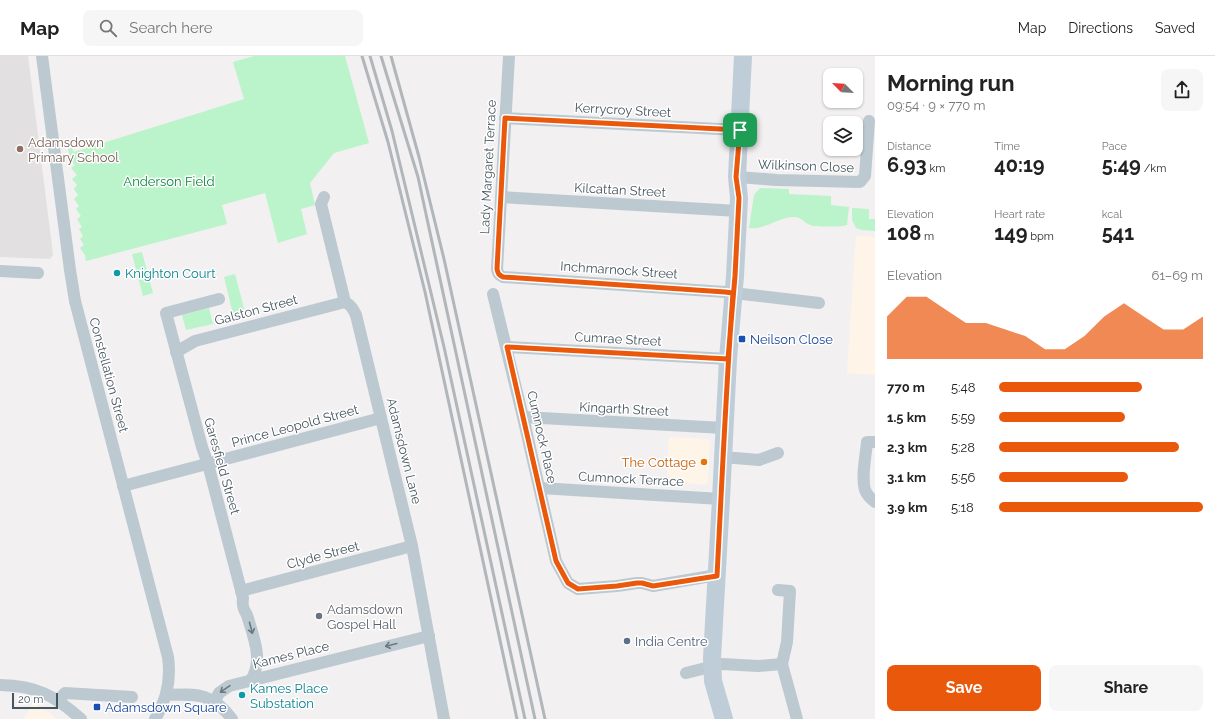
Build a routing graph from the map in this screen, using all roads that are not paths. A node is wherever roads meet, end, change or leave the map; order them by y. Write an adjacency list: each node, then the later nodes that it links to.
1 (42, 56): 29 (street, Constellation Street)
2 (509, 56): 4 (street, Lady Margaret Terrace)
3 (744, 56): 6 (street)
4 (505, 118): 6 (street, Kerrycroy Street); 9 (street, Lady Margaret Terrace)
5 (869, 121): 7 (street, Wilkinson Close)
6 (740, 130): 7 (street)
7 (736, 177): 10 (street)
8 (324, 197): 17 (street, Adamsdown Lane)
9 (501, 197): 10 (street, Kilcattan Street); 13 (street, Lady Margaret Terrace)
10 (738, 211): 14 (street)
11 (0, 271): 12 (street)
12 (38, 273)
13 (503, 277): 14 (street, Inchmarnock Street)
14 (733, 293): 18 (street); 21 (street)
15 (493, 294): 19 (street, Cumnock Place)
16 (219, 299): 20 (street, Garesfield Street)
17 (345, 302): 20 (street, Galston Street); 22 (street, Adamsdown Lane)
18 (819, 303)
19 (507, 347): 21 (street, Cumrae Street); 23 (street, Cumnock Place)
20 (176, 352): 28 (street, Garesfield Street)
21 (728, 359): 24 (street)
22 (381, 418): 28 (street, Prince Leopold Street); 33 (street, Adamsdown Lane)
23 (523, 418): 24 (street, Kingarth Street); 30 (street, Cumnock Place)
24 (724, 428): 27 (street)
25 (875, 442): 32 (street)
26 (778, 453): 27 (street)
27 (723, 457): 31 (street)
28 (208, 464): 29 (street, Prince Leopold Street); 36 (street, Garesfield Street)
29 (123, 486): 43 (street, Constellation Street)
30 (540, 488): 31 (street, Cumnock Terrace); 34 (street, Cumnock Place)
31 (721, 498): 34 (street)
32 (875, 502)
33 (412, 546): 36 (street, Clyde Street); 37 (street, Adamsdown Lane)
34 (717, 576): 39 (street)
35 (778, 590): 38 (street)
36 (241, 591): 41 (street, Garesfield Street, one-way to 41)
37 (429, 636): 41 (street, Kames Place, one-way to 41); 50 (street, Adamsdown Lane)
38 (782, 664): 39 (street); 52 (street)
39 (712, 666): 40 (street); 51 (street)
40 (686, 673)
41 (251, 680): 46 (street, Kames Place, one-way to 46)
42 (0, 685): 45 (street)
43 (166, 695): 46 (street); 48 (street, Constellation Street)
44 (132, 697): 45 (street)
45 (58, 701): 47 (street)
46 (215, 701): 49 (street)
47 (81, 719)
48 (155, 719)
49 (232, 719)
50 (444, 719)
51 (724, 719)
52 (797, 719)

